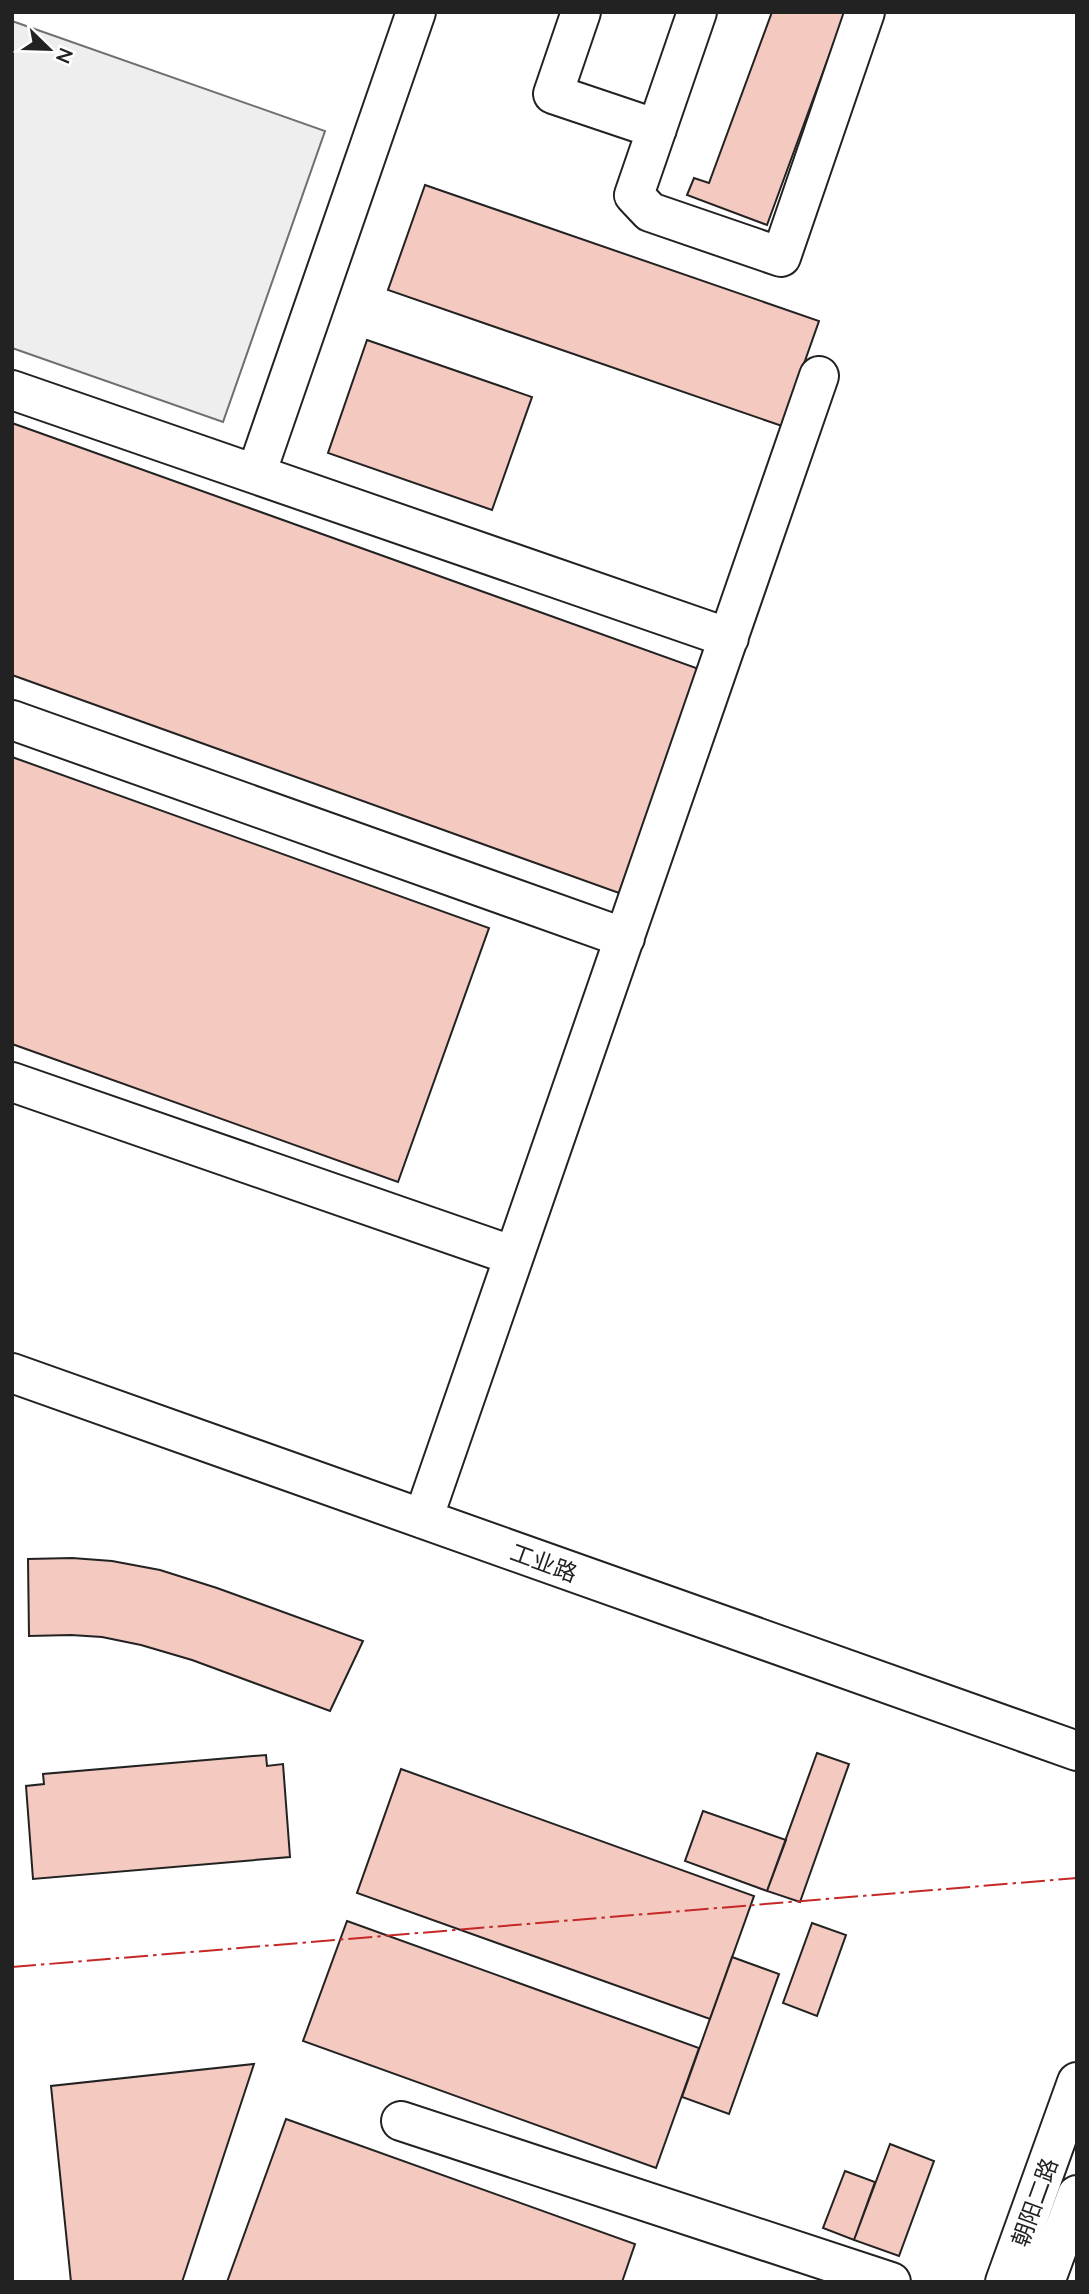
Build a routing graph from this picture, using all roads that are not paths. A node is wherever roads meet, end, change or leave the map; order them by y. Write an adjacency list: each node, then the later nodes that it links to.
1 (416, 12): 8 (street)
2 (697, 12): 5 (street)
3 (865, 12): 5 (street)
4 (569, 16): 5 (street)
5 (656, 129)
6 (819, 376): 9 (street)
7 (12, 390): 8 (street)
8 (256, 474): 9 (street)
9 (729, 638): 11 (street)
10 (12, 720): 11 (street)
11 (625, 938): 13 (street)
12 (12, 1082): 13 (street)
13 (514, 1256): 15 (street)
14 (12, 1373): 15 (street, 工业路)
15 (423, 1519): 16 (street, 工业路)
16 (1077, 1751)
17 (1077, 2082): 21 (street, 朝阳二路)
18 (401, 2121): 20 (street)
19 (1077, 2195): 22 (street, 朝阳二路)
20 (891, 2282)
21 (1005, 2282)
22 (1045, 2282)

